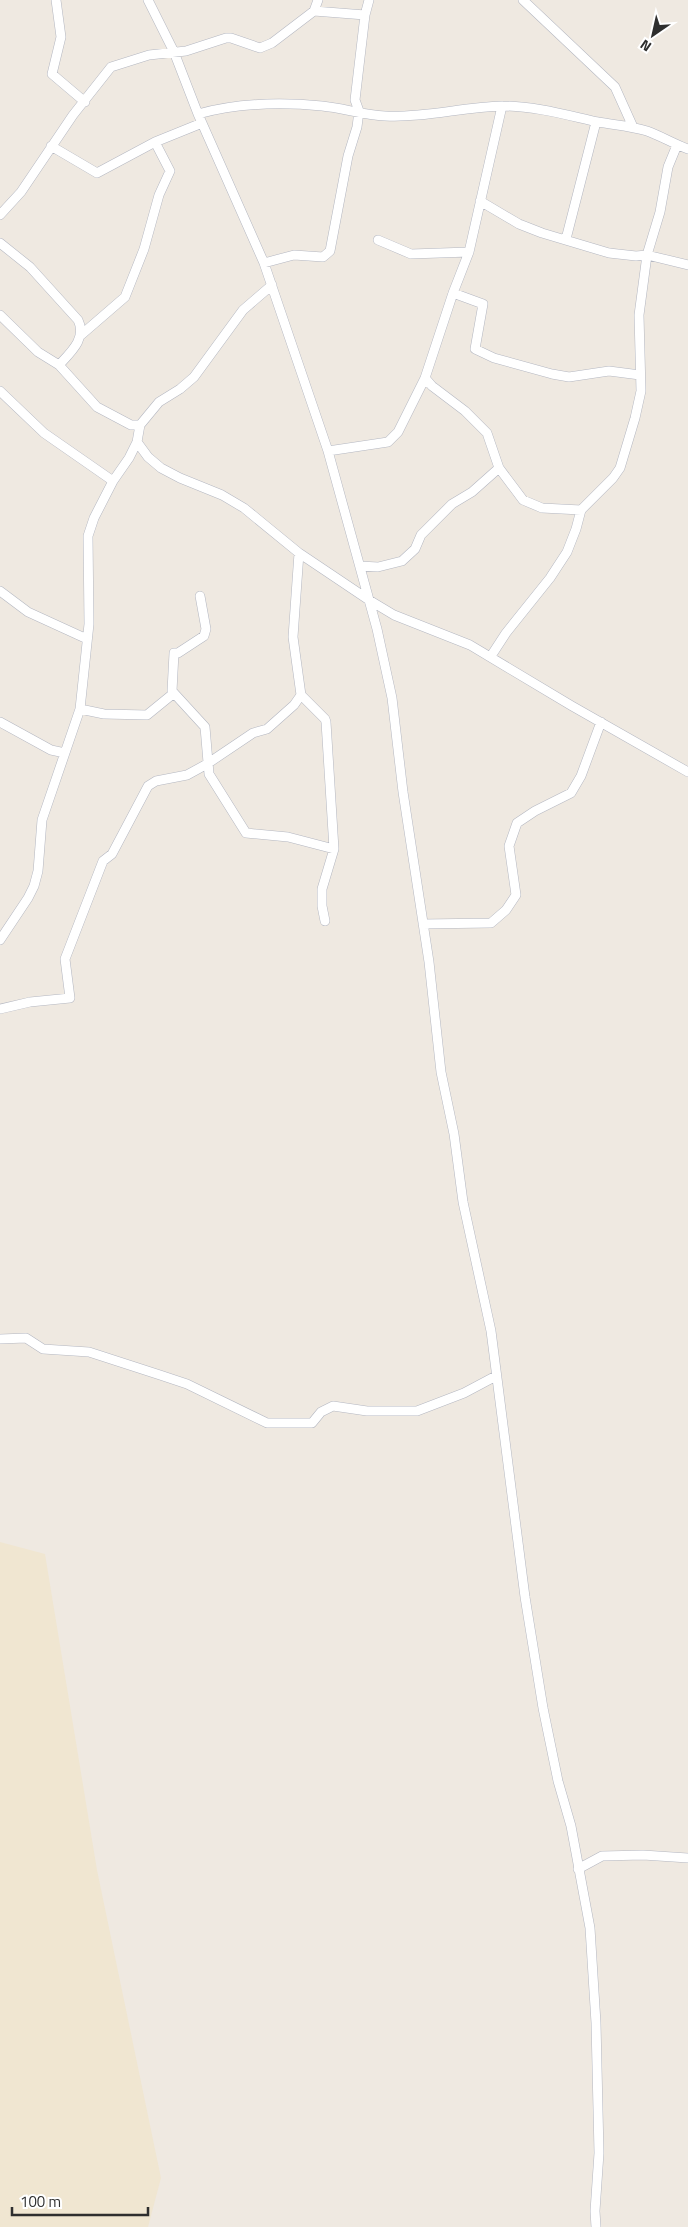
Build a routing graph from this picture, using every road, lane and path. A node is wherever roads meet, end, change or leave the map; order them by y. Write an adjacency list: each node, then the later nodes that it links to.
1 (56, 0): 9 (street)
2 (148, 0): 8 (street)
3 (318, 0): 6 (street)
4 (369, 0): 7 (street)
5 (523, 0): 15 (street)
6 (314, 10): 7 (street); 8 (street)
7 (365, 15): 11 (street)
8 (174, 52): 9 (street); 12 (street)
9 (85, 102): 18 (street)
10 (502, 106): 11 (street); 13 (street); 20 (street)
11 (359, 111): 12 (street); 27 (street)
12 (198, 114): 14 (street)
13 (596, 122): 15 (street); 22 (street)
14 (202, 123): 16 (street); 27 (street)
15 (633, 127): 17 (street)
16 (155, 142): 18 (street); 32 (street)
17 (677, 145): 19 (street); 26 (street)
18 (51, 146): 21 (street)
19 (688, 149)
20 (480, 201): 22 (street); 25 (street)
21 (0, 215)
22 (566, 239): 26 (street)
23 (378, 240): 25 (street)
24 (0, 243): 32 (street)
25 (469, 252): 30 (street)
26 (647, 255): 28 (street); 34 (street)
27 (264, 263): 29 (street)
28 (688, 265)
29 (272, 285): 37 (street); 39 (street)
30 (453, 293): 34 (street); 35 (street)
31 (0, 315): 33 (street)
32 (81, 335): 33 (street)
33 (59, 365): 37 (street)
34 (640, 375): 42 (street)
35 (425, 378): 39 (street); 40 (street)
36 (0, 391): 41 (street)
37 (140, 425): 38 (street)
38 (137, 442): 41 (street); 43 (street)
39 (328, 451): 44 (street)
40 (499, 468): 42 (street); 44 (street)
41 (113, 482): 48 (street)
42 (581, 510): 49 (street)
43 (299, 553): 47 (street); 51 (street)
44 (360, 566): 47 (street)
45 (0, 591): 48 (street)
46 (200, 596): 50 (street)
47 (369, 600): 49 (street); 60 (street)
48 (88, 639): 52 (street)
49 (491, 656): 54 (street)
50 (174, 693): 52 (street); 56 (street)
51 (302, 695): 56 (street); 58 (street)
52 (80, 709): 55 (street)
53 (0, 722): 55 (street)
54 (601, 722): 57 (street); 60 (street)
55 (65, 753): 61 (street)
56 (207, 764): 58 (street); 62 (street)
57 (688, 772)
58 (334, 849): 59 (street)
59 (325, 921)
60 (423, 924): 64 (street)
61 (0, 940)
62 (0, 1009)
63 (0, 1339): 64 (street)
64 (496, 1376): 66 (street)
65 (688, 1858): 66 (street)
66 (578, 1869): 67 (street)
67 (596, 2227)

